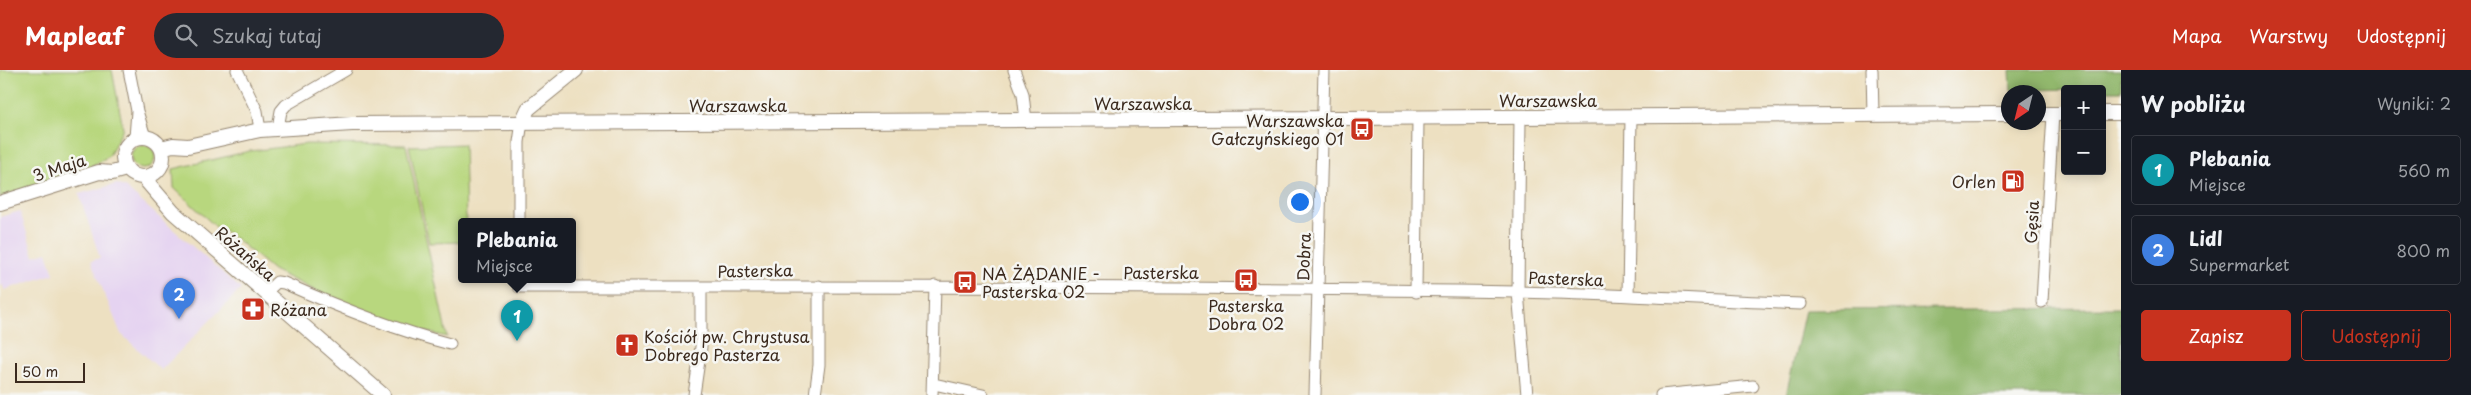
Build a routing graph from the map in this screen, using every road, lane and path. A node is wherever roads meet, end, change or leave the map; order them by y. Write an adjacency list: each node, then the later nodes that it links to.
1 (129, 70): 22 (street)
2 (237, 70): 21 (street)
3 (346, 70): 20 (street)
4 (576, 70): 19 (street)
5 (1014, 70): 18 (street)
6 (1324, 70): 17 (street, Dobra)
7 (1872, 70): 13 (street)
8 (2121, 113): 12 (street)
9 (2001, 114): 13 (street, Warszawska)
10 (2046, 114): 11 (street)
11 (2059, 114): 37 (street, Gęsia)
12 (2106, 114)
13 (1873, 115): 14 (street, Warszawska)
14 (1631, 117): 16 (street, Warszawska); 36 (street)
15 (1418, 118): 16 (street, Warszawska); 17 (street, Warszawska); 33 (street)
16 (1520, 118): 34 (street)
17 (1324, 119): 18 (street, Warszawska); 32 (street, Dobra)
18 (1026, 121): 19 (street, Warszawska)
19 (522, 122): 20 (street, Warszawska); 27 (street)
20 (278, 128): 21 (street)
21 (260, 130): 23 (street)
22 (140, 137): 23 (street); 24 (street)
23 (162, 153): 25 (street)
24 (124, 163): 25 (street); 26 (street, 3 Maja)
25 (148, 176): 35 (street, Różańska)
26 (0, 203)
27 (519, 218)
28 (520, 283): 31 (street, Pasterska)
29 (819, 286): 30 (street, Pasterska); 31 (street, Pasterska); 44 (street)
30 (935, 286): 32 (street, Pasterska); 41 (street)
31 (701, 287): 43 (street)
32 (1318, 289): 33 (street, Pasterska); 46 (street, Dobra)
33 (1416, 292): 34 (street, Pasterska)
34 (1518, 292): 36 (street, Pasterska); 47 (street)
35 (265, 293): 39 (street); 42 (street, Różańska)
36 (1628, 296): 38 (street, Pasterska)
37 (2042, 302)
38 (1801, 304)
39 (450, 344)
40 (1753, 386): 48 (street)
41 (933, 390): 45 (street)
42 (383, 395)
43 (694, 395)
44 (815, 395)
45 (983, 395)
46 (1315, 395)
47 (1527, 395)
48 (1661, 395)

